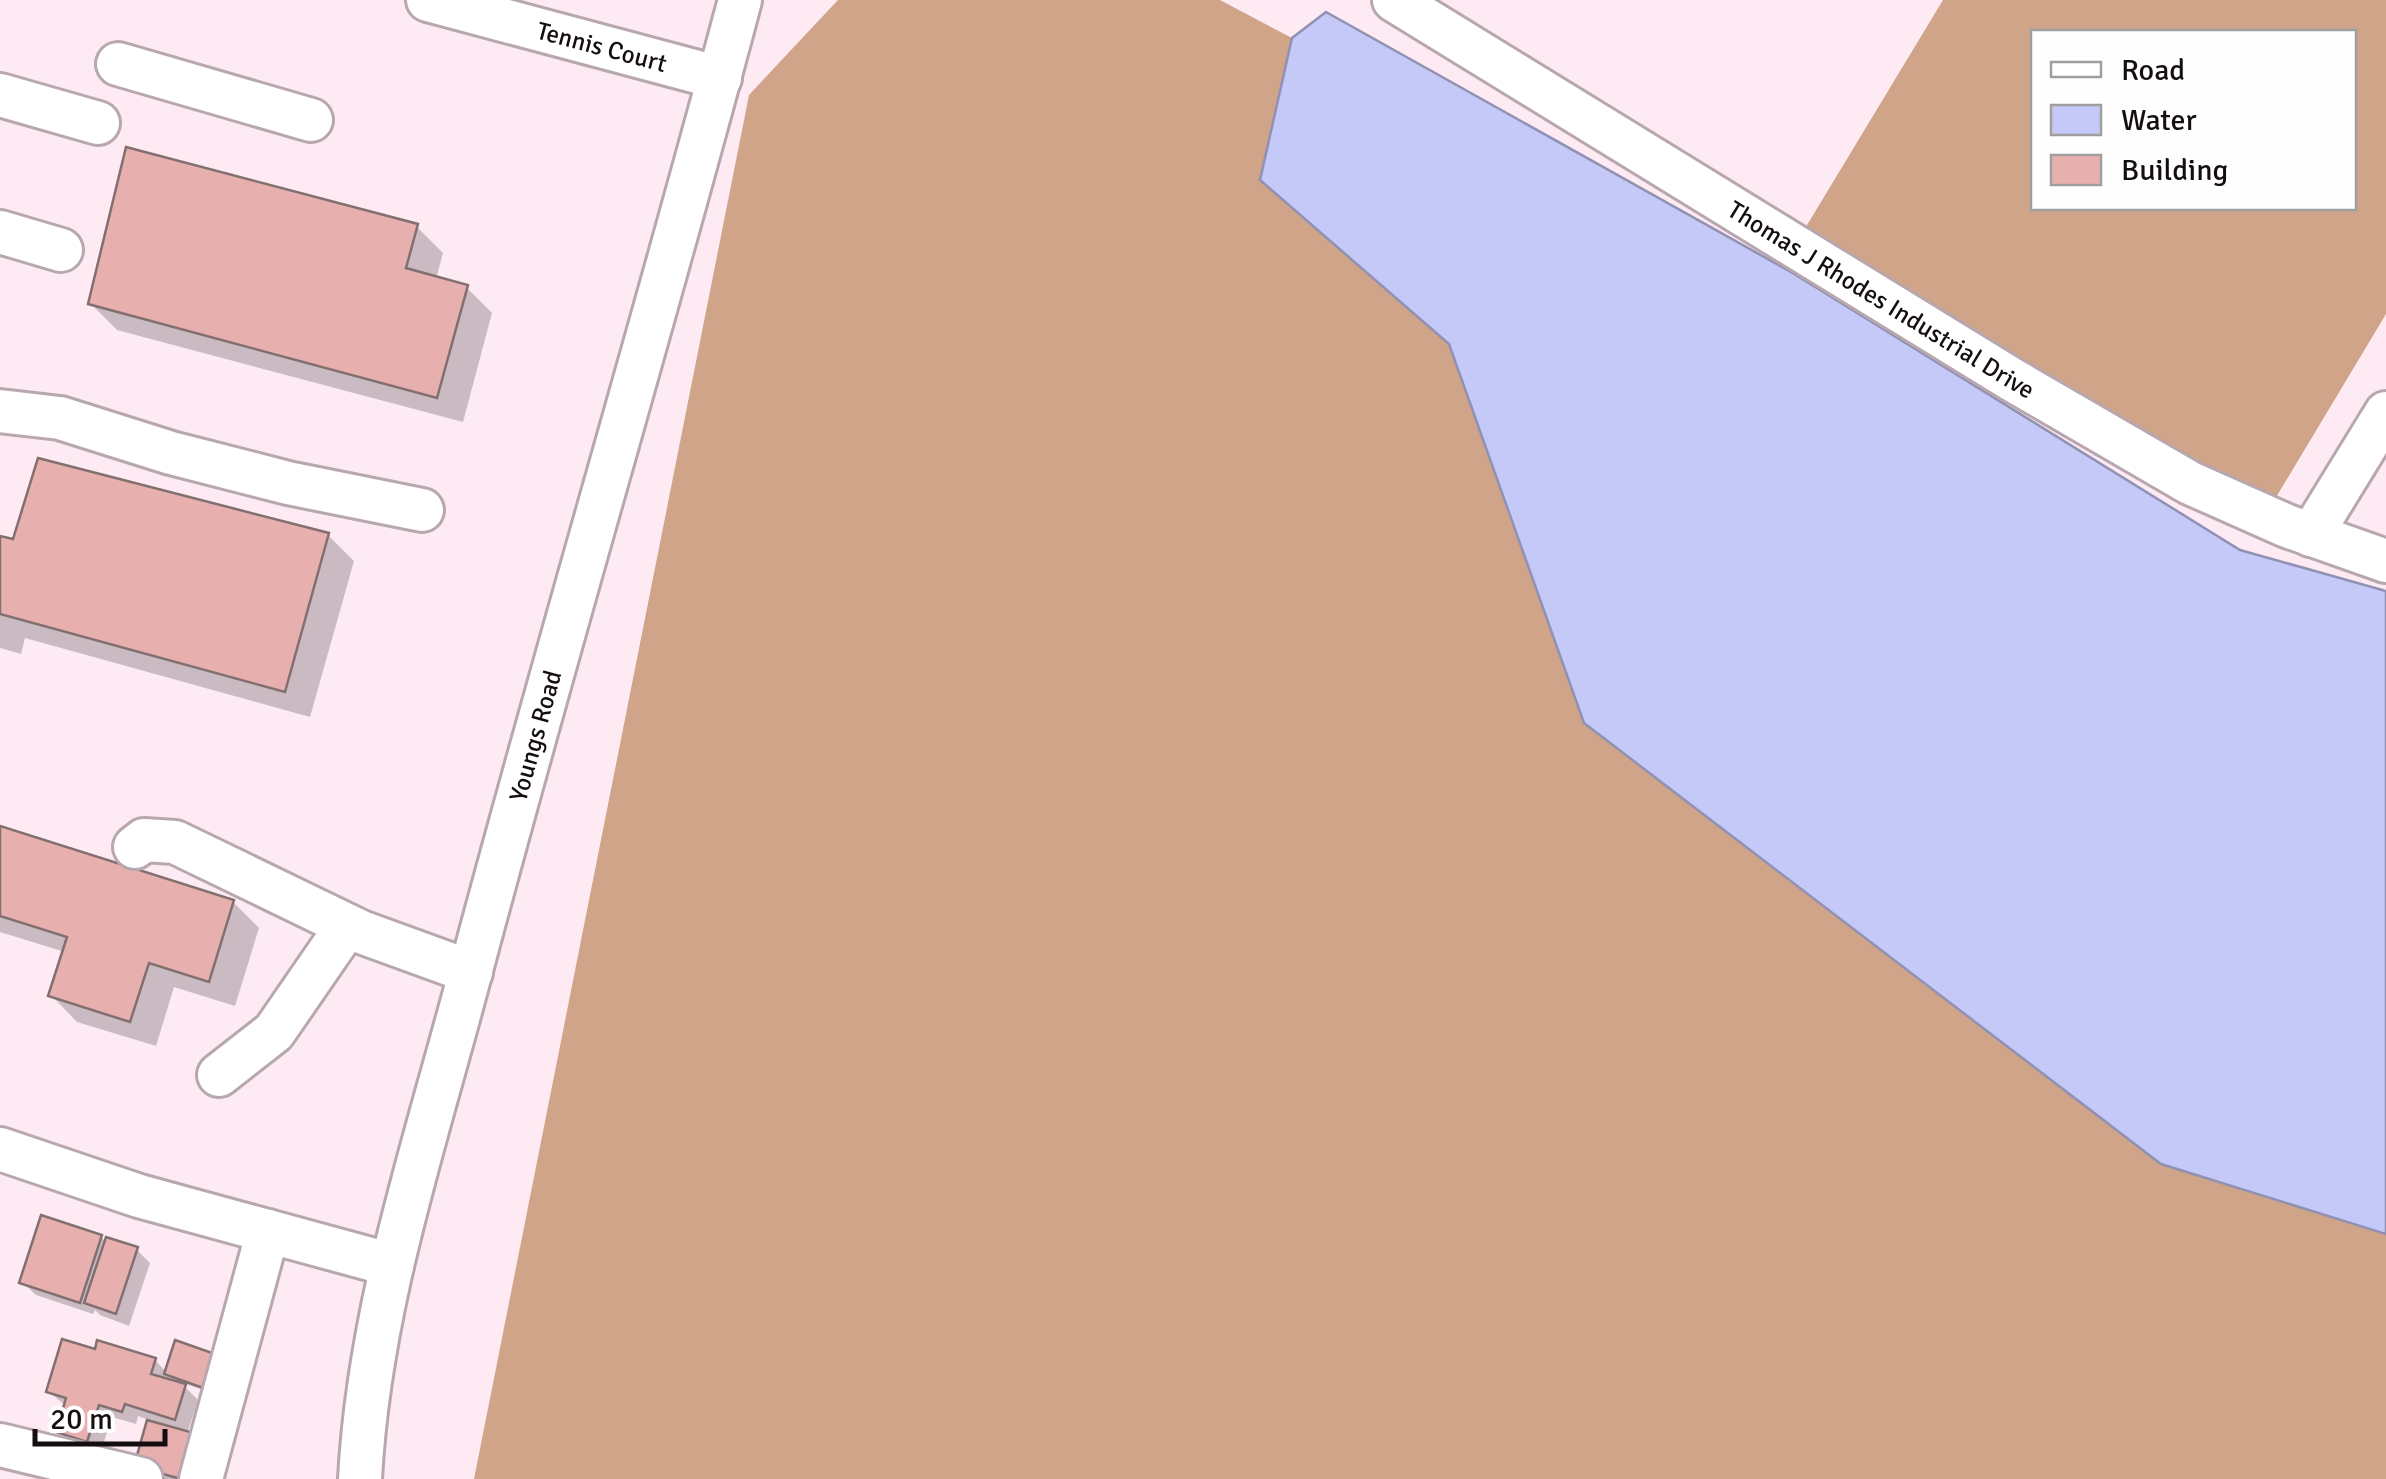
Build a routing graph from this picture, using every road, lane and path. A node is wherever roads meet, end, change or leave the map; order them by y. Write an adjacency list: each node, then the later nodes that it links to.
1 (428, 0): 5 (street, Tennis Court)
2 (740, 0): 5 (street, Youngs Road)
3 (1394, 0): 14 (street, Thomas J Rhodes Industrial Drive)
4 (118, 64): 7 (street)
5 (720, 78): 18 (street, Youngs Road)
6 (0, 95): 8 (street)
7 (311, 120)
8 (98, 124)
9 (0, 232): 10 (street)
10 (61, 250)
11 (0, 411): 13 (street)
12 (2386, 413): 14 (street)
13 (422, 510)
14 (2311, 535): 15 (street, Thomas J Rhodes Industrial Drive)
15 (2386, 561)
16 (135, 846): 17 (street)
17 (347, 926): 18 (street); 19 (street)
18 (470, 972): 22 (street, Youngs Road)
19 (219, 1075)
20 (0, 1149): 21 (street)
21 (268, 1231): 22 (street); 25 (street)
22 (392, 1265): 26 (street, Youngs Road)
23 (0, 1445): 24 (street)
24 (140, 1479)
25 (201, 1479)
26 (360, 1479)

